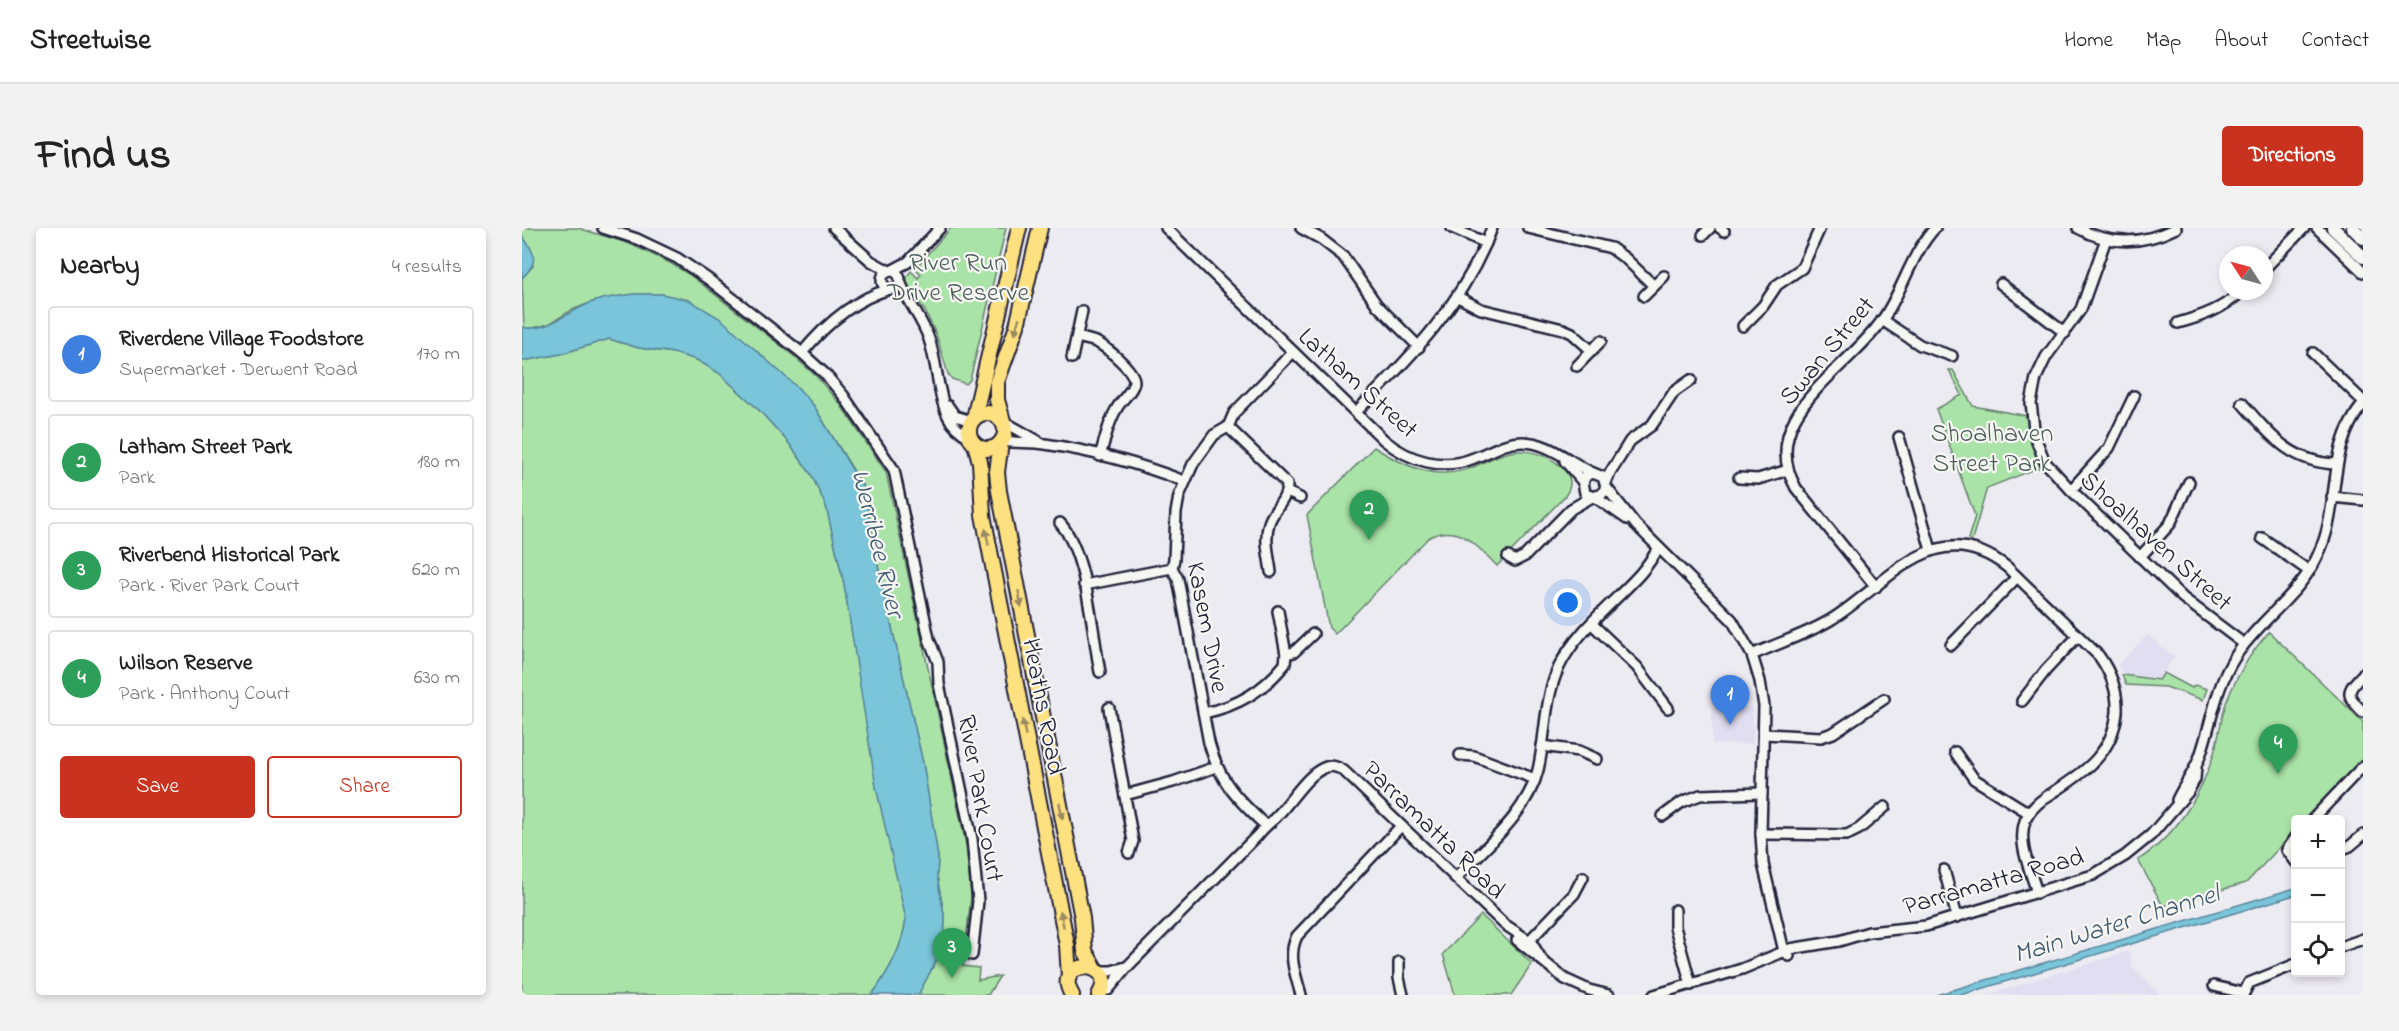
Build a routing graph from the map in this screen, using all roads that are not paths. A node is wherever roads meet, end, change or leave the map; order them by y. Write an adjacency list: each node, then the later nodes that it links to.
1 (603, 228): 47 (street)
2 (834, 228): 23 (street)
3 (940, 228): 25 (street)
4 (1019, 228): 58 (main road)
5 (1040, 228): 59 (main road, one-way to 59)
6 (1166, 228): 46 (street, Latham Street)
7 (1300, 228): 44 (street)
8 (1452, 228): 21 (street)
9 (1492, 228): 21 (street)
10 (1528, 228): 32 (street)
11 (1820, 228): 40 (street)
12 (1935, 228): 38 (street, Swan Street)
13 (2078, 228): 19 (street)
14 (2176, 228): 19 (street)
15 (2304, 228): 24 (street)
16 (2317, 228): 27 (street)
17 (2333, 228): 20 (main road)
18 (2359, 232): 20 (main road)
19 (2102, 238): 41 (street, Shoalhaven Street)
20 (2347, 242): 22 (main road)
21 (1486, 243): 34 (street)
22 (2363, 257)
23 (871, 261): 26 (street); 31 (street)
24 (2273, 261)
25 (908, 262): 26 (street); 29 (street)
26 (890, 271): 29 (street); 31 (street)
27 (2363, 272)
28 (1664, 276): 32 (street)
29 (899, 279): 31 (street); 36 (street)
30 (2001, 284): 41 (street)
31 (887, 285): 36 (street); 47 (street)
32 (1654, 286): 33 (street)
33 (1644, 296)
34 (1458, 297): 44 (street); 45 (street)
35 (2233, 300): 39 (street)
36 (909, 302): 53 (street)
37 (1082, 311): 42 (street)
38 (1882, 320): 49 (street); 69 (street, Swan Street)
39 (2178, 323)
40 (1743, 326)
41 (2066, 333): 76 (street, Shoalhaven Street)
42 (1078, 337): 50 (street); 66 (street)
43 (1601, 341): 45 (street)
44 (1419, 347): 57 (street)
45 (1592, 351): 51 (street)
46 (1293, 352): 57 (street, Latham Street); 60 (street, Kasem Drive)
47 (802, 353): 142 (street, River Park Court)
48 (2313, 353): 55 (street)
49 (1952, 356)
50 (1072, 358)
51 (1577, 366)
52 (1691, 380): 68 (street)
53 (941, 387): 58 (street); 62 (street)
54 (2134, 396): 76 (street)
55 (2363, 402): 67 (street, Parramatta Road)
56 (2242, 403): 67 (street)
57 (1356, 412): 65 (street, Latham Street)
58 (973, 420): 59 (main road); 62 (main road)
59 (1003, 421): 63 (main road); 64 (street)
60 (1228, 427): 72 (street, Kasem Drive); 77 (street)
61 (1899, 437): 86 (street)
62 (973, 441): 63 (main road); 147 (main road, Heaths Road, one-way to 62)
63 (1002, 441): 64 (street); 146 (main road, Heaths Road, one-way to 146)
64 (1046, 444): 66 (street)
65 (1560, 454): 70 (street, Latham Street); 74 (street)
66 (1100, 456): 72 (street)
67 (2336, 464): 78 (street, Parramatta Road)
68 (1614, 466): 70 (street); 75 (street)
69 (1788, 470): 71 (street); 95 (street, Swan Street)
70 (1595, 473): 74 (street); 75 (street)
71 (1739, 478)
72 (1184, 481): 90 (street, Kasem Drive)
73 (2189, 483): 89 (street)
74 (1582, 484): 79 (street); 82 (street)
75 (1606, 485): 79 (street); 84 (street)
76 (2071, 490): 89 (street, Shoalhaven Street)
77 (1287, 492): 80 (street); 92 (street)
78 (2332, 496): 81 (street); 91 (street, Parramatta Road)
79 (1593, 497): 82 (street); 84 (street)
80 (1300, 498)
81 (2363, 500)
82 (1571, 509): 88 (street)
83 (1060, 523): 94 (street)
84 (1636, 525): 87 (street)
85 (2262, 538): 91 (street)
86 (1931, 550): 93 (street); 95 (street)
87 (1662, 551): 97 (street); 103 (street)
88 (1508, 557)
89 (2140, 557): 100 (street, Shoalhaven Street)
90 (1172, 568): 94 (street); 111 (street, Kasem Drive)
91 (2309, 571): 100 (street, Parramatta Road)
92 (1271, 572)
93 (2017, 577): 99 (street); 101 (street)
94 (1084, 585): 104 (street)
95 (1876, 587): 103 (street)
96 (1278, 611): 102 (street)
97 (1592, 624): 109 (street); 113 (street)
98 (1313, 634): 102 (street)
99 (2079, 636): 107 (street); 123 (street)
100 (2244, 644): 135 (street, Parramatta Road)
101 (1952, 645)
102 (1286, 654): 111 (street)
103 (1752, 655): 112 (street)
104 (1100, 672)
105 (2363, 674): 110 (street)
106 (1884, 699): 112 (street)
107 (2022, 701)
108 (1109, 708): 121 (street)
109 (1668, 708)
110 (2363, 712)
111 (1204, 713): 118 (street, Kasem Drive)
112 (1765, 734): 120 (street)
113 (1542, 746): 116 (street); 119 (street)
114 (1955, 752): 123 (street)
115 (1460, 754): 119 (street)
116 (1597, 759)
117 (2363, 766): 124 (street)
118 (1216, 767): 121 (street); 126 (street, Kasem Drive)
119 (1535, 779): 134 (street)
120 (1762, 793): 125 (street); 128 (street)
121 (1125, 795): 131 (street)
122 (1885, 807): 128 (street)
123 (2029, 813): 135 (street)
124 (2316, 815)
125 (1663, 816)
126 (1263, 823): 127 (street, Parramatta Road); 144 (street)
127 (1401, 826): 134 (street, Parramatta Road); 154 (street)
128 (1761, 834): 141 (street)
129 (2363, 836): 130 (street)
130 (2345, 848)
131 (1129, 853)
132 (1944, 870): 137 (street)
133 (1583, 877): 139 (street)
134 (1456, 878): 139 (street, Parramatta Road)
135 (2037, 893): 137 (street, Parramatta Road)
136 (1675, 910): 148 (street)
137 (1957, 917): 141 (street, Parramatta Road)
138 (2363, 939): 140 (street)
139 (1528, 943): 150 (street, Parramatta Road)
140 (2345, 945)
141 (1788, 952): 148 (street, Parramatta Road)
142 (972, 955)
143 (1399, 962): 155 (street)
144 (1128, 966): 146 (street); 151 (street)
145 (2291, 966): 152 (street)
146 (1097, 970): 147 (main road); 151 (main road, Heaths Road)
147 (1069, 977): 153 (main road, Heaths Road)
148 (1691, 985): 157 (street, Parramatta Road)
149 (2214, 986): 152 (street)
150 (1577, 990): 156 (street, Parramatta Road)
151 (1100, 994)
152 (2243, 994)
153 (1072, 995)
154 (1301, 995)
155 (1403, 995)
156 (1609, 995)
157 (1654, 995)

